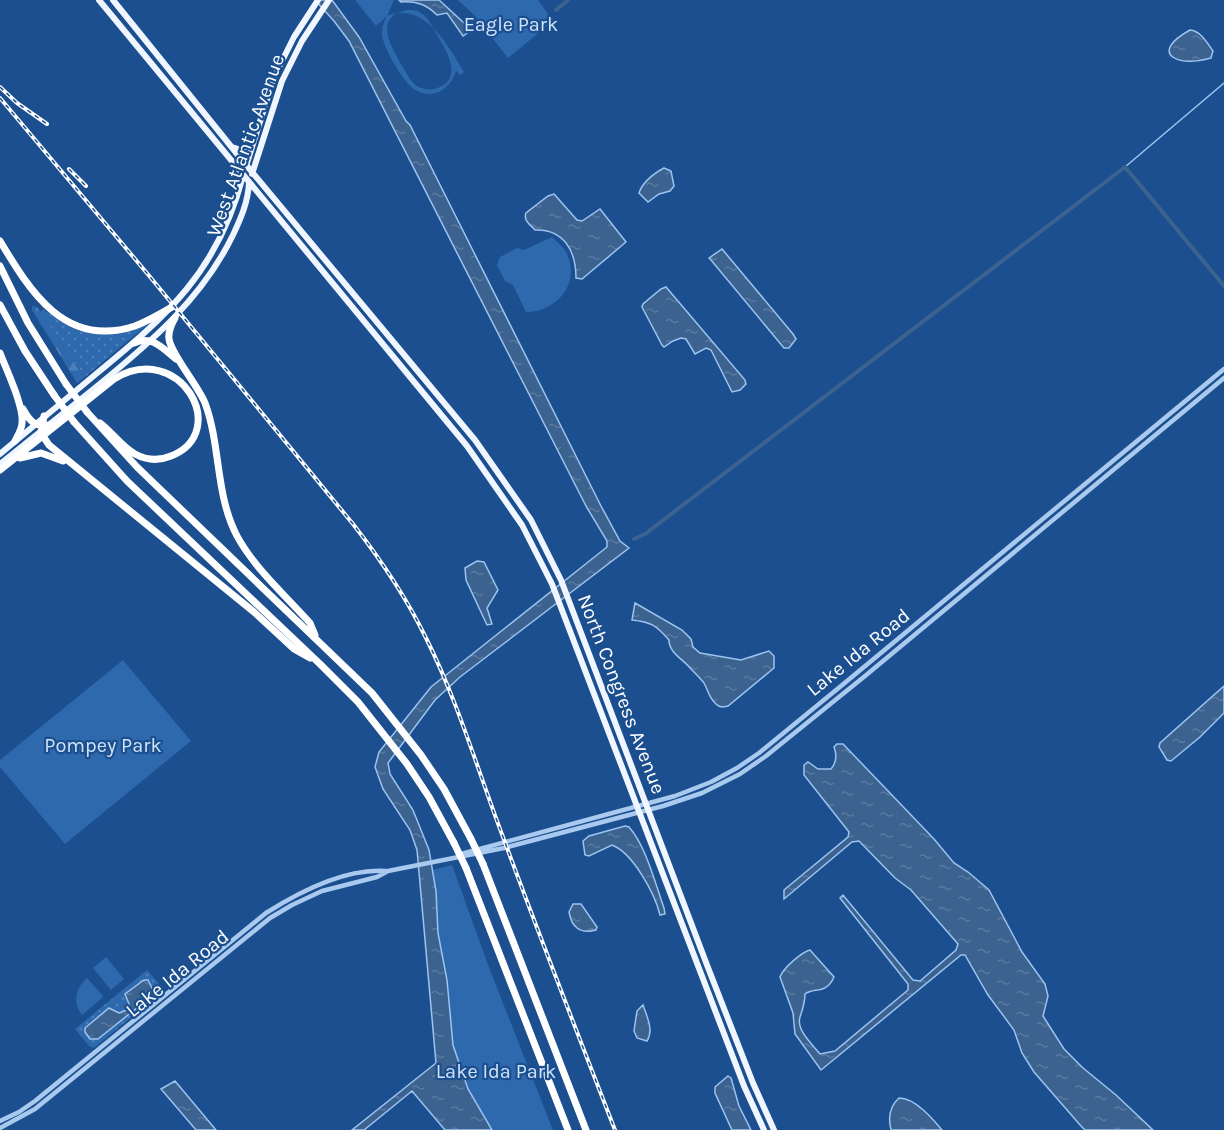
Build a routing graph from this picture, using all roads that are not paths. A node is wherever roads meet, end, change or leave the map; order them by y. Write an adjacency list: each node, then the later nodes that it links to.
1 (99, 0): 5 (main road, North Congress Avenue)
2 (112, 0): 6 (main road, North Congress Avenue)
3 (329, 0): 10 (main road, West Atlantic Avenue)
4 (316, 3): 7 (main road, West Atlantic Avenue)
5 (181, 99): 6 (main road); 11 (main road, North Congress Avenue)
6 (195, 102): 8 (main road, North Congress Avenue)
7 (253, 143): 8 (main road); 9 (main road, West Atlantic Avenue)
8 (232, 147): 9 (main road, North Congress Avenue)
9 (246, 165): 10 (main road, North Congress Avenue); 11 (main road, West Atlantic Avenue)
10 (252, 172): 12 (main road, West Atlantic Avenue); 35 (main road, North Congress Avenue)
11 (243, 176): 12 (main road, North Congress Avenue); 16 (main road, West Atlantic Avenue)
12 (249, 184): 17 (main road, West Atlantic Avenue); 34 (main road, North Congress Avenue)
13 (0, 241): 16 (highway)
14 (0, 266): 25 (highway, bridge)
15 (0, 305): 36 (highway, bridge)
16 (172, 307): 19 (main road, West Atlantic Avenue)
17 (175, 318): 18 (main road, West Atlantic Avenue); 21 (highway)
18 (152, 340): 19 (highway); 21 (highway); 27 (main road, West Atlantic Avenue)
19 (134, 343): 26 (main road, West Atlantic Avenue)
20 (0, 353): 24 (highway)
21 (182, 364): 33 (highway)
22 (1224, 369): 37 (street, Lake Ida Road)
23 (1224, 378): 38 (street, Lake Ida Road)
24 (18, 399): 27 (highway); 28 (highway)
25 (87, 412): 27 (highway); 33 (highway)
26 (44, 416): 27 (highway)
27 (42, 429): 28 (main road, West Atlantic Avenue); 30 (main road, West Atlantic Avenue); 31 (highway); 32 (highway)
28 (15, 441): 29 (main road, West Atlantic Avenue)
29 (0, 454)
30 (0, 464)
31 (72, 465): 32 (highway); 36 (highway)
32 (0, 471)
33 (316, 637): 53 (highway, bridge)
34 (576, 647): 35 (main road); 42 (main road, North Congress Avenue)
35 (590, 656): 41 (main road, North Congress Avenue)
36 (320, 664): 52 (highway, bridge)
37 (836, 690): 38 (street); 39 (street, Lake Ida Road)
38 (832, 703): 40 (street, Lake Ida Road)
39 (751, 759): 40 (street); 41 (street, Lake Ida Road)
40 (740, 774): 41 (street, Lake Ida Road)
41 (648, 807): 42 (street, Lake Ida Road); 46 (main road, North Congress Avenue)
42 (638, 809): 43 (street, Lake Ida Road); 47 (main road, North Congress Avenue)
43 (388, 871): 44 (street, Lake Ida Road); 45 (street, Lake Ida Road)
44 (92, 1055): 45 (street); 48 (street, Lake Ida Road)
45 (89, 1066): 49 (street, Lake Ida Road)
46 (753, 1083): 47 (main road); 55 (main road, North Congress Avenue)
47 (744, 1086): 54 (main road, North Congress Avenue)
48 (35, 1101): 49 (street); 50 (street, Lake Ida Road)
49 (39, 1106): 51 (street, Lake Ida Road)
50 (0, 1121)
51 (0, 1128)
52 (568, 1130)
53 (585, 1130)
54 (764, 1130)
55 (774, 1130)

